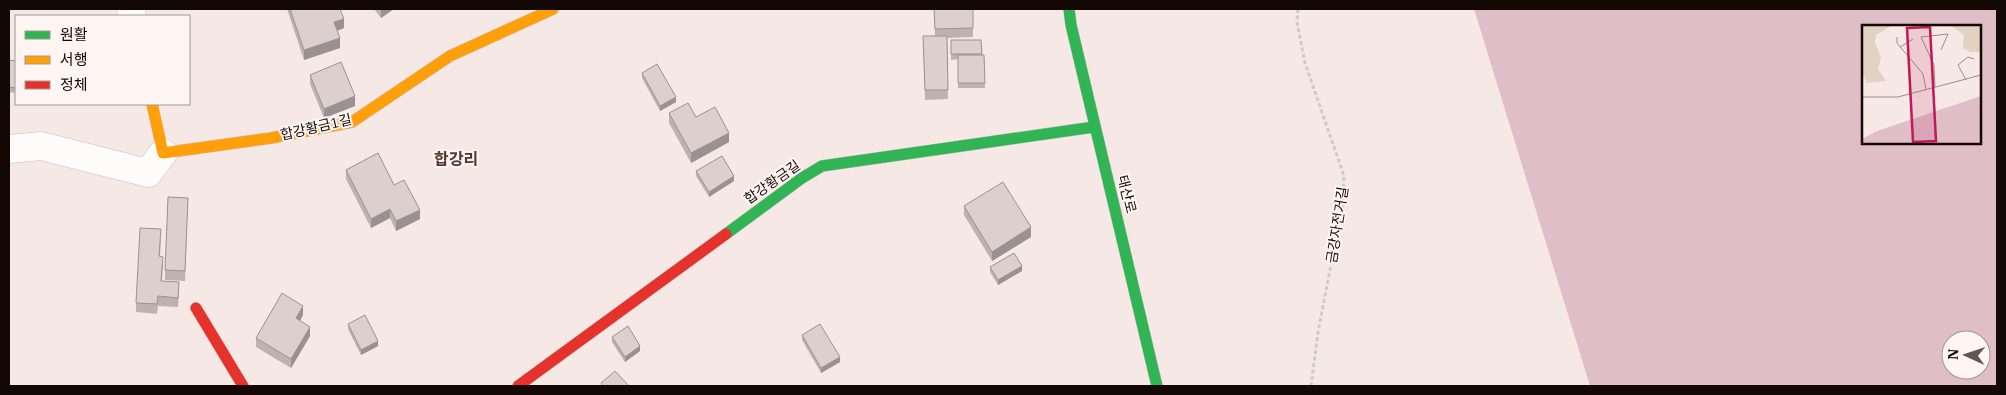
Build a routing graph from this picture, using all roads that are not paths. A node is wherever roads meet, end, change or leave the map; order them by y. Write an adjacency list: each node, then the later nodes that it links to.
1 (552, 9): 6 (street, 합강황금1길)
2 (1069, 9): 4 (street, 태산로)
3 (152, 105): 6 (street)
4 (1094, 127): 9 (street, 합강황금길); 10 (street, 태산로)
5 (9, 149): 6 (street)
6 (163, 153)
7 (196, 308): 8 (street)
8 (243, 386)
9 (518, 386)
10 (1157, 386)

